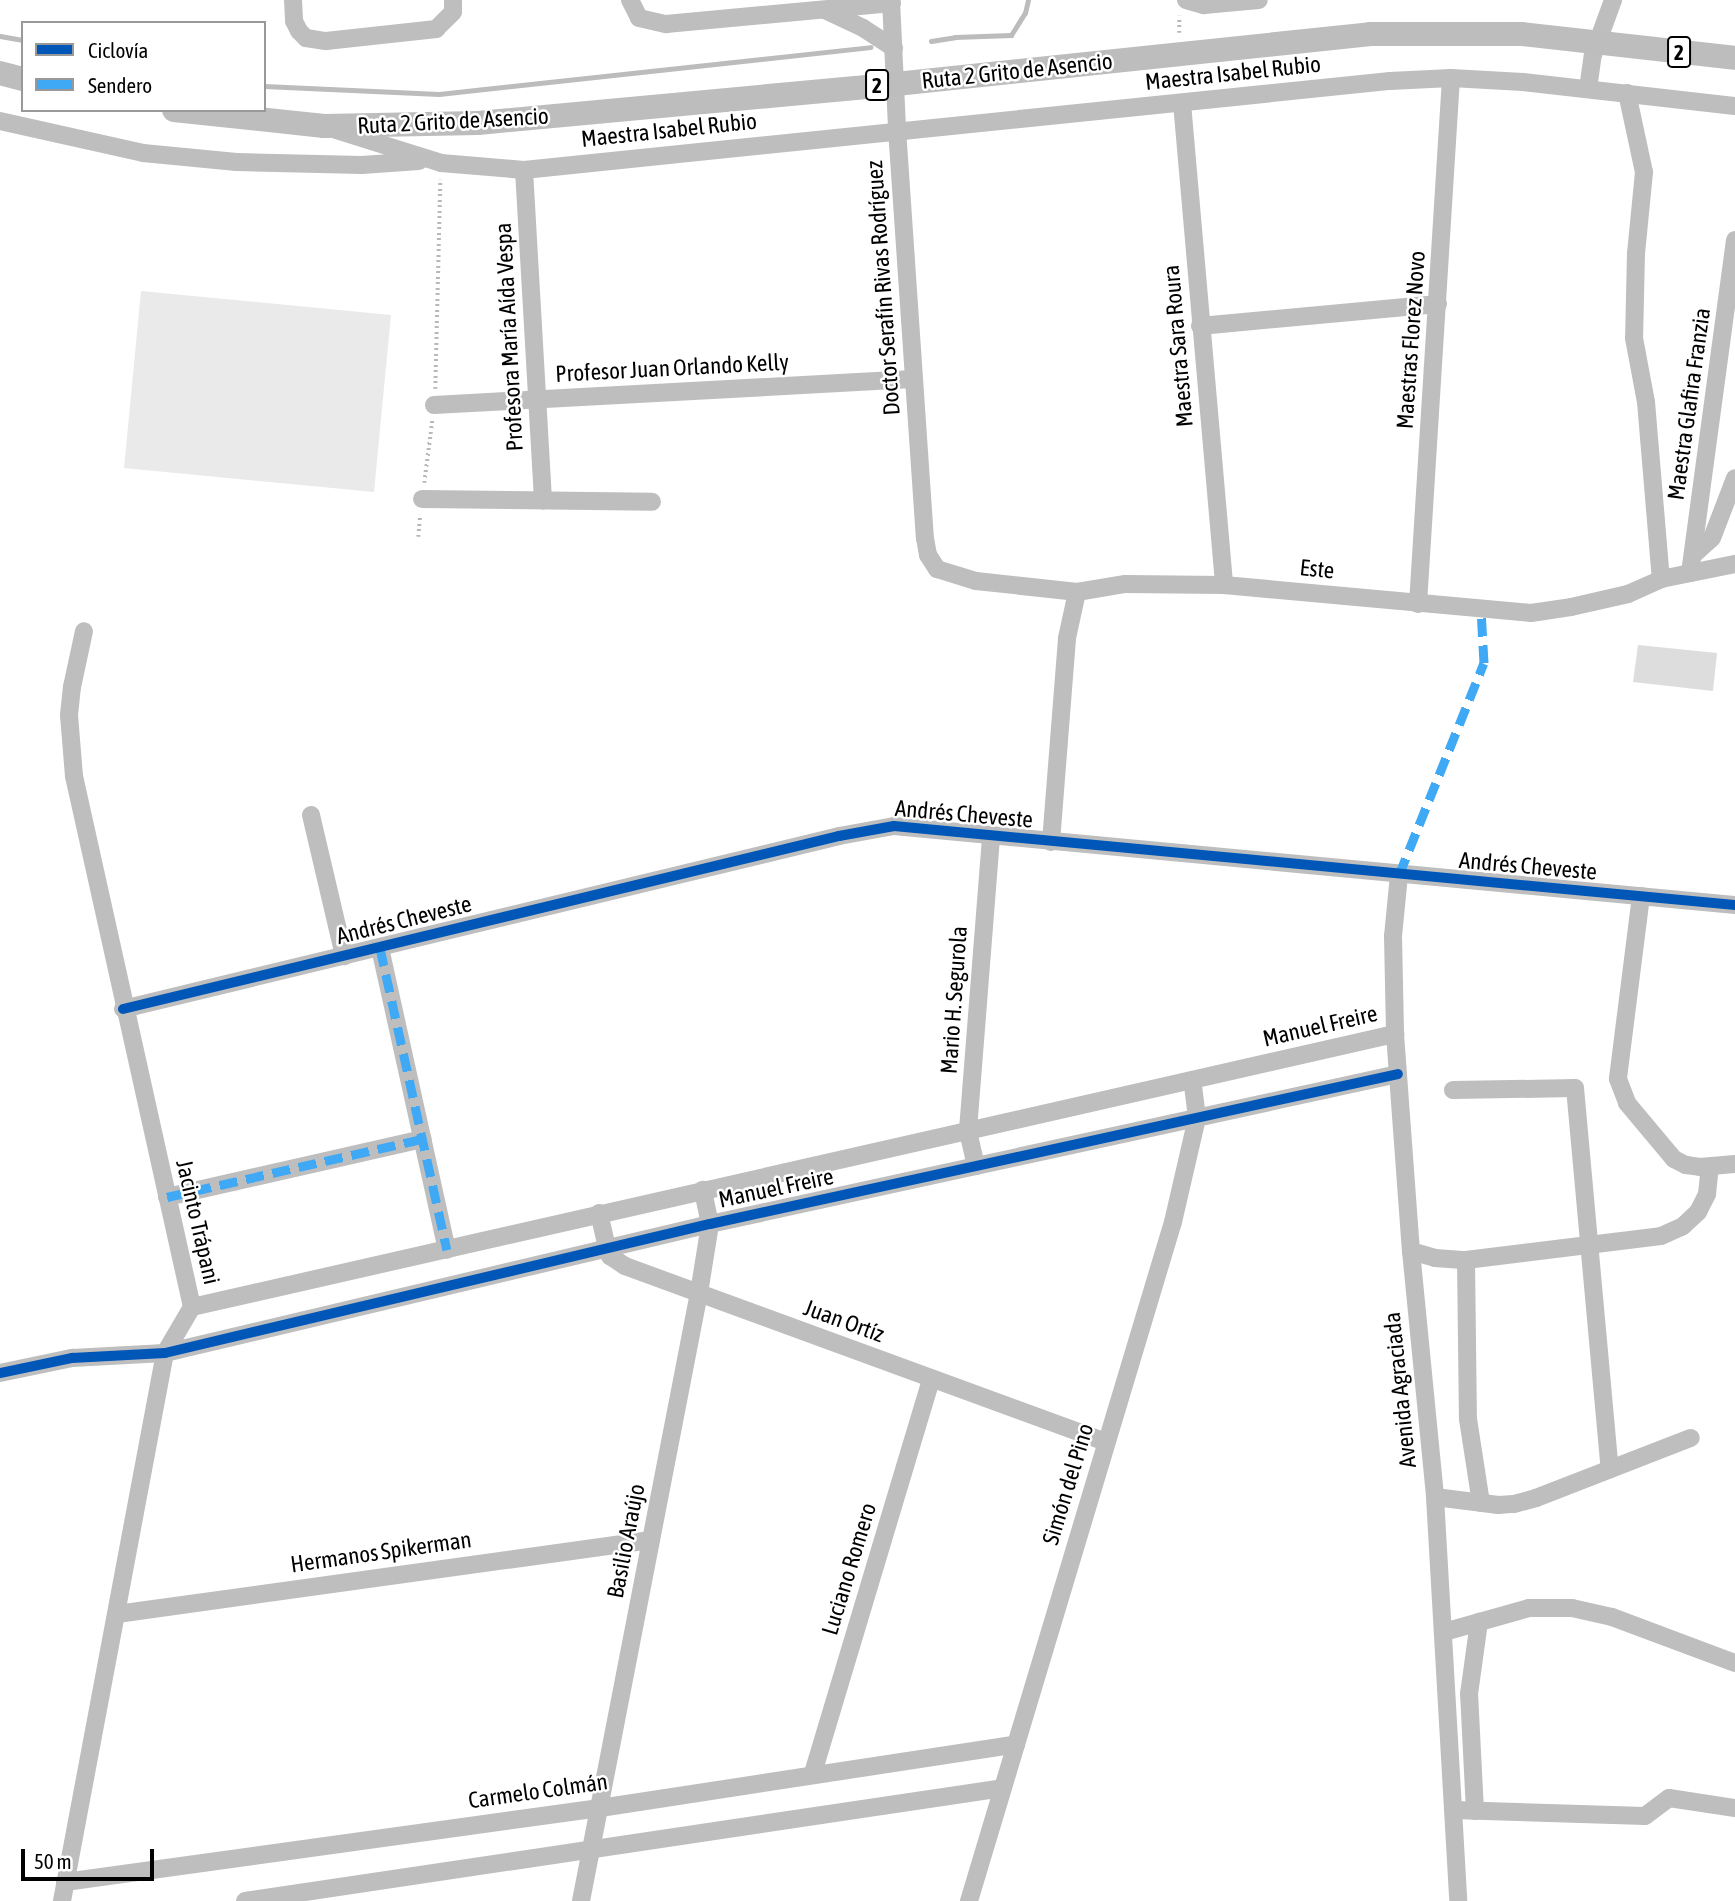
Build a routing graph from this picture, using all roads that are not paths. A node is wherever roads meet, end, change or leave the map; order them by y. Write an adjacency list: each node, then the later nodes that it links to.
1 (293, 0): 2 (street)
2 (453, 0)
3 (630, 0): 8 (street)
4 (1186, 0): 5 (street)
5 (1259, 0)
6 (1608, 1): 17 (street)
7 (892, 2): 8 (street); 10 (street, Doctor Serafín Rivas Rodríguez)
8 (822, 9): 10 (street)
9 (1735, 41): 11 (highway)
10 (894, 48): 16 (street, Doctor Serafín Rivas Rodríguez)
11 (1654, 48): 12 (highway, Ruta 2 Grito de Asencio / 2); 16 (highway, Ruta 2 Grito de Asencio / 2)
12 (1735, 58)
13 (0, 73): 14 (highway)
14 (21, 78)
15 (1451, 78): 17 (street, Maestra Isabel Rubio); 19 (street, Maestra Isabel Rubio); 28 (street, Maestras Florez Novo)
16 (896, 84): 23 (highway, Ruta 2 Grito de Asencio / 2); 24 (street, Doctor Serafín Rivas Rodríguez)
17 (1588, 89): 18 (street, Maestra Isabel Rubio)
18 (1627, 93): 20 (street, Maestra Isabel Rubio); 41 (street)
19 (1182, 103): 24 (street, Maestra Isabel Rubio); 29 (street, Maestra Sara Roura)
20 (1735, 106)
21 (193, 112): 23 (highway, Ruta 2 Grito de Asencio / 2)
22 (0, 121): 25 (street)
23 (324, 126): 25 (street, Maestra Isabel Rubio)
24 (897, 129): 26 (street, Maestra Isabel Rubio); 30 (street, Doctor Serafín Rivas Rodríguez)
25 (437, 162): 26 (street, Maestra Isabel Rubio)
26 (524, 170): 31 (street, Profesora María Aída Vespa)
27 (1735, 240): 37 (street, Maestra Glafira Franzia)
28 (1438, 304): 29 (street); 44 (street, Maestras Florez Novo)
29 (1200, 326): 42 (street, Maestra Sara Roura)
30 (912, 379): 31 (street, Profesor Juan Orlando Kelly); 39 (street, Doctor Serafín Rivas Rodríguez)
31 (536, 400): 32 (street, Profesor Juan Orlando Kelly); 35 (street, Profesora María Aída Vespa)
32 (434, 405)
33 (1735, 478): 37 (street)
34 (422, 499): 35 (street)
35 (543, 500): 36 (street)
36 (652, 502)
37 (1693, 555): 40 (street, Maestra Glafira Franzia)
38 (1735, 564): 40 (street, Este)
39 (937, 569): 43 (street, Este)
40 (1690, 573): 41 (street, Este)
41 (1661, 579): 44 (street, Este)
42 (1224, 585): 43 (street, Este); 44 (street, Este)
43 (1077, 592): 48 (street)
44 (1418, 604)
45 (84, 631): 54 (street, Jacinto Trápani)
46 (311, 816): 53 (street)
47 (991, 837): 48 (street, Andrés Cheveste); 52 (street, Andrés Cheveste); 60 (street, Mario H. Segurola)
48 (1051, 842): 49 (street, Andrés Cheveste)
49 (1399, 875): 50 (street, Andrés Cheveste); 55 (street, Avenida Agraciada)
50 (1641, 896): 51 (street, Andrés Cheveste); 64 (street)
51 (1735, 905)
52 (380, 948): 53 (street, Andrés Cheveste); 61 (street)
53 (344, 957): 54 (street, Andrés Cheveste)
54 (123, 1009): 66 (street, Jacinto Trápani)
55 (1395, 1034): 56 (street, Avenida Agraciada); 57 (street, Manuel Freire)
56 (1398, 1074): 59 (street, Manuel Freire); 72 (street, Avenida Agraciada)
57 (1192, 1080): 59 (street, Simón del Pino); 60 (street, Manuel Freire)
58 (1453, 1090): 69 (street)
59 (1197, 1118): 63 (street, Manuel Freire); 80 (street, Simón del Pino)
60 (968, 1130): 63 (street, Mario H. Segurola); 65 (street, Manuel Freire)
61 (423, 1139): 66 (street); 71 (street)
62 (1735, 1164): 64 (street)
63 (976, 1166): 68 (street, Manuel Freire)
64 (1710, 1167): 69 (street)
65 (703, 1190): 67 (street, Manuel Freire); 68 (street, Basilio Araújo)
66 (167, 1197): 75 (street, Jacinto Trápani)
67 (599, 1213): 70 (street); 71 (street, Manuel Freire)
68 (710, 1224): 70 (street, Manuel Freire); 74 (street, Basilio Araújo)
69 (1588, 1244): 73 (street); 81 (street)
70 (607, 1249): 74 (street, Juan Ortíz); 76 (street, Manuel Freire)
71 (447, 1250): 75 (street, Manuel Freire)
72 (1411, 1251): 73 (street); 82 (street, Avenida Agraciada)
73 (1466, 1260): 83 (street)
74 (699, 1293): 78 (street, Juan Ortíz); 84 (street, Basilio Araújo)
75 (192, 1307): 76 (street, Jacinto Trápani)
76 (165, 1353): 77 (street, Manuel Freire); 85 (street, Jacinto Trápani)
77 (0, 1373)
78 (932, 1380): 80 (street, Juan Ortíz); 90 (street, Luciano Romero)
79 (1691, 1438): 81 (street)
80 (1106, 1442): 89 (street, Simón del Pino)
81 (1610, 1469): 83 (street)
82 (1435, 1497): 83 (street); 87 (street, Avenida Agraciada)
83 (1481, 1503)
84 (651, 1540): 85 (street, Hermanos Spikerman); 92 (street, Basilio Araújo)
85 (117, 1614): 97 (street, Jacinto Trápani)
86 (1479, 1622): 87 (street); 88 (street); 95 (street)
87 (1444, 1632): 94 (street, Avenida Agraciada)
88 (1735, 1663)
89 (1016, 1744): 90 (street, Carmelo Colmán); 91 (street, Simón del Pino)
90 (813, 1773): 92 (street, Carmelo Colmán)
91 (1003, 1788): 96 (street); 101 (street, Simón del Pino)
92 (600, 1808): 96 (street, Basilio Araújo); 97 (street, Carmelo Colmán)
93 (1735, 1808): 95 (street)
94 (1453, 1810): 95 (street); 102 (street, Avenida Agraciada)
95 (1475, 1811)
96 (591, 1850): 99 (street); 100 (street, Basilio Araújo)
97 (65, 1882): 98 (street, Jacinto Trápani)
98 (62, 1901)
99 (245, 1901)
100 (581, 1901)
101 (969, 1901)
102 (1458, 1901)

